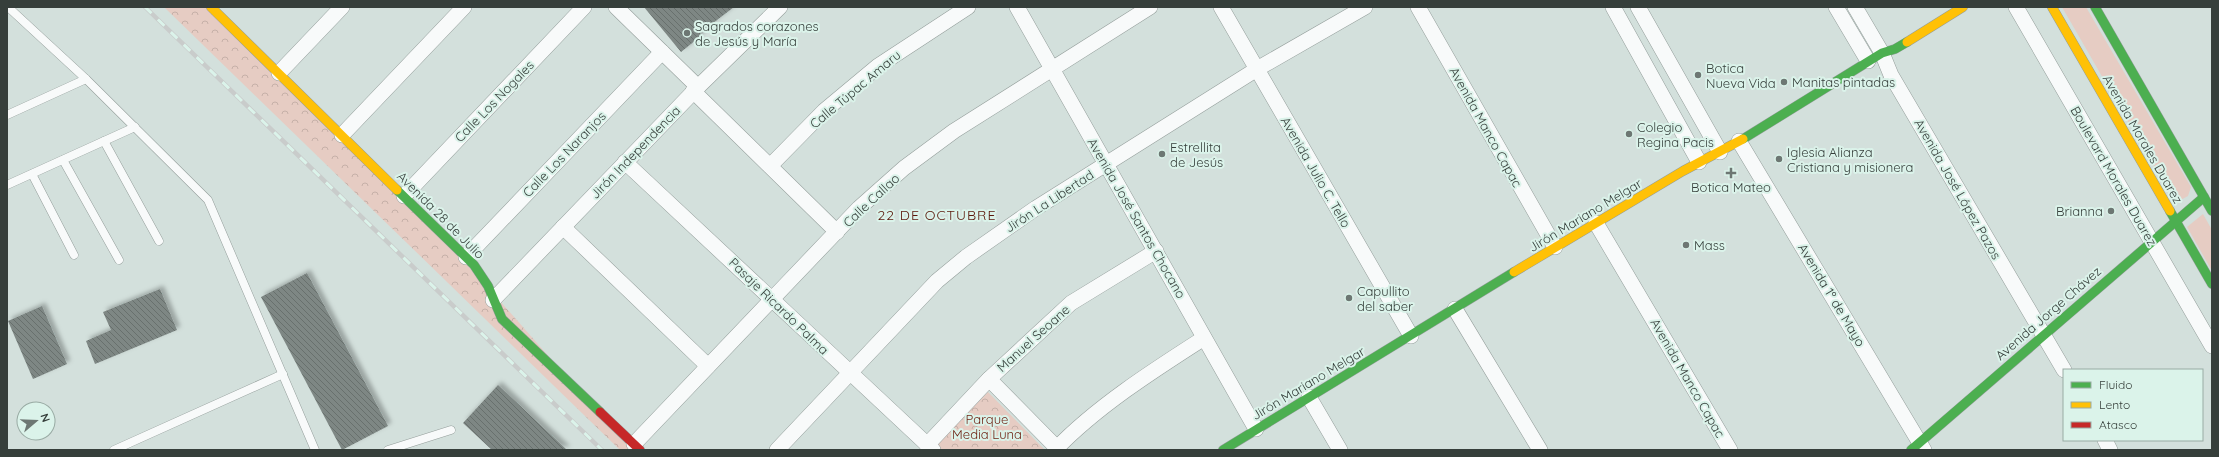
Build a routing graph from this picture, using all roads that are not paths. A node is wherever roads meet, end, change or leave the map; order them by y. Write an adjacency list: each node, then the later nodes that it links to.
1 (8, 7): 28 (lane)
2 (342, 7): 27 (street)
3 (464, 7): 32 (street)
4 (584, 7): 43 (street, Calle Los Nogales)
5 (616, 7): 22 (street)
6 (780, 7): 29 (street, Jirón Independencia)
7 (968, 7): 40 (street, Calle Túpac Amaru)
8 (1017, 7): 25 (street, Avenida José Santos Chocano)
9 (1150, 7): 25 (street, Calle Callao)
10 (1221, 7): 26 (street, Avenida Julio C. Tello)
11 (1365, 7): 26 (street, Jirón La Libertad)
12 (1418, 7): 52 (street, Avenida Manco Capac)
13 (1613, 7): 38 (street)
14 (1638, 7): 35 (street)
15 (1836, 7): 24 (street)
16 (1855, 7): 23 (street, Avenida José López Pazos)
17 (1963, 7): 23 (main road, Jirón Mariano Melgar)
18 (2016, 7): 51 (street, Boulevard Morales Duarez)
19 (2052, 7): 46 (main road, Avenida Morales Duarez)
20 (2095, 7): 44 (main road, Avenida Morales Duarez)
21 (214, 8): 27 (main road, Avenida 28 de Julio)
22 (662, 52): 29 (street); 55 (street, Calle Los Naranjos)
23 (1882, 53): 24 (main road, Jirón Mariano Melgar); 61 (street, Avenida José López Pazos)
24 (1868, 62): 34 (main road, Jirón Mariano Melgar)
25 (1052, 68): 39 (street, Avenida José Santos Chocano); 49 (street, Calle Callao)
26 (1257, 69): 39 (street, Jirón La Libertad); 62 (street, Avenida Julio C. Tello)
27 (279, 73): 32 (main road, Avenida 28 de Julio)
28 (86, 79): 30 (lane); 31 (lane)
29 (696, 89): 37 (street, Jirón Independencia); 40 (street)
30 (7, 115)
31 (136, 127): 33 (lane); 68 (lane)
32 (342, 135): 43 (main road, Avenida 28 de Julio)
33 (104, 141): 36 (lane); 50 (lane)
34 (1739, 141): 35 (main road, Jirón Mariano Melgar); 76 (street, Avenida 1º de Mayo)
35 (1720, 152): 38 (main road, Jirón Mariano Melgar)
36 (63, 160): 41 (lane); 56 (lane)
37 (625, 162): 48 (street, Jirón Independencia); 59 (street, Pasaje Ricardo Palma)
38 (1699, 162): 47 (main road, Jirón Mariano Melgar)
39 (1106, 165): 53 (street, Avenida José Santos Chocano); 67 (street, Jirón La Libertad)
40 (770, 166): 49 (street)
41 (32, 174): 42 (lane); 54 (lane)
42 (7, 185)
43 (404, 196): 55 (main road, Avenida 28 de Julio)
44 (2204, 197): 45 (main road, Avenida Morales Duarez); 46 (main road, Avenida Jorge Chávez)
45 (2212, 211)
46 (2175, 221): 51 (main road, Avenida Jorge Chávez); 57 (main road, Avenida Morales Duarez)
47 (1596, 223): 52 (main road, Jirón Mariano Melgar); 85 (street, Avenida Manco Capac)
48 (563, 227): 58 (street, Jirón Independencia); 65 (street)
49 (837, 232): 59 (street, Calle Callao)
50 (159, 241)
51 (2151, 241): 61 (main road, Avenida Jorge Chávez); 64 (street, Boulevard Morales Duarez)
52 (1555, 247): 60 (main road, Jirón Mariano Melgar)
53 (1156, 251): 63 (street, Avenida José Santos Chocano); 69 (street, Manuel Seoane)
54 (74, 255)
55 (466, 257): 58 (main road, Avenida 28 de Julio)
56 (119, 260)
57 (2212, 284)
58 (493, 300): 74 (main road, Avenida 28 de Julio)
59 (772, 300): 65 (street, Calle Callao); 67 (street, Pasaje Ricardo Palma)
60 (1455, 309): 62 (main road, Jirón Mariano Melgar); 84 (street)
61 (2043, 334): 66 (street, Avenida José López Pazos); 76 (main road, Avenida Jorge Chávez)
62 (1411, 336): 70 (main road, Jirón Mariano Melgar)
63 (1204, 338): 71 (street, Avenida José Santos Chocano); 78 (street)
64 (2212, 346)
65 (708, 366): 74 (street, Calle Callao)
66 (2063, 369)
67 (849, 373): 75 (street, Pasaje Ricardo Palma); 77 (street, Jirón La Libertad)
68 (283, 374): 79 (lane); 80 (lane)
69 (989, 379): 75 (street, Manuel Seoane); 78 (street)
70 (1309, 397): 71 (main road, Jirón Mariano Melgar); 83 (street)
71 (1256, 429): 82 (main road, Jirón Mariano Melgar)
72 (451, 430): 81 (lane)
73 (2106, 441): 86 (street)
74 (637, 447)
75 (930, 447)
76 (1918, 448)
77 (781, 449)
78 (1056, 449)
79 (114, 450)
80 (315, 450)
81 (388, 450)
82 (1223, 450)
83 (1340, 450)
84 (1540, 450)
85 (1730, 450)
86 (2110, 450)

